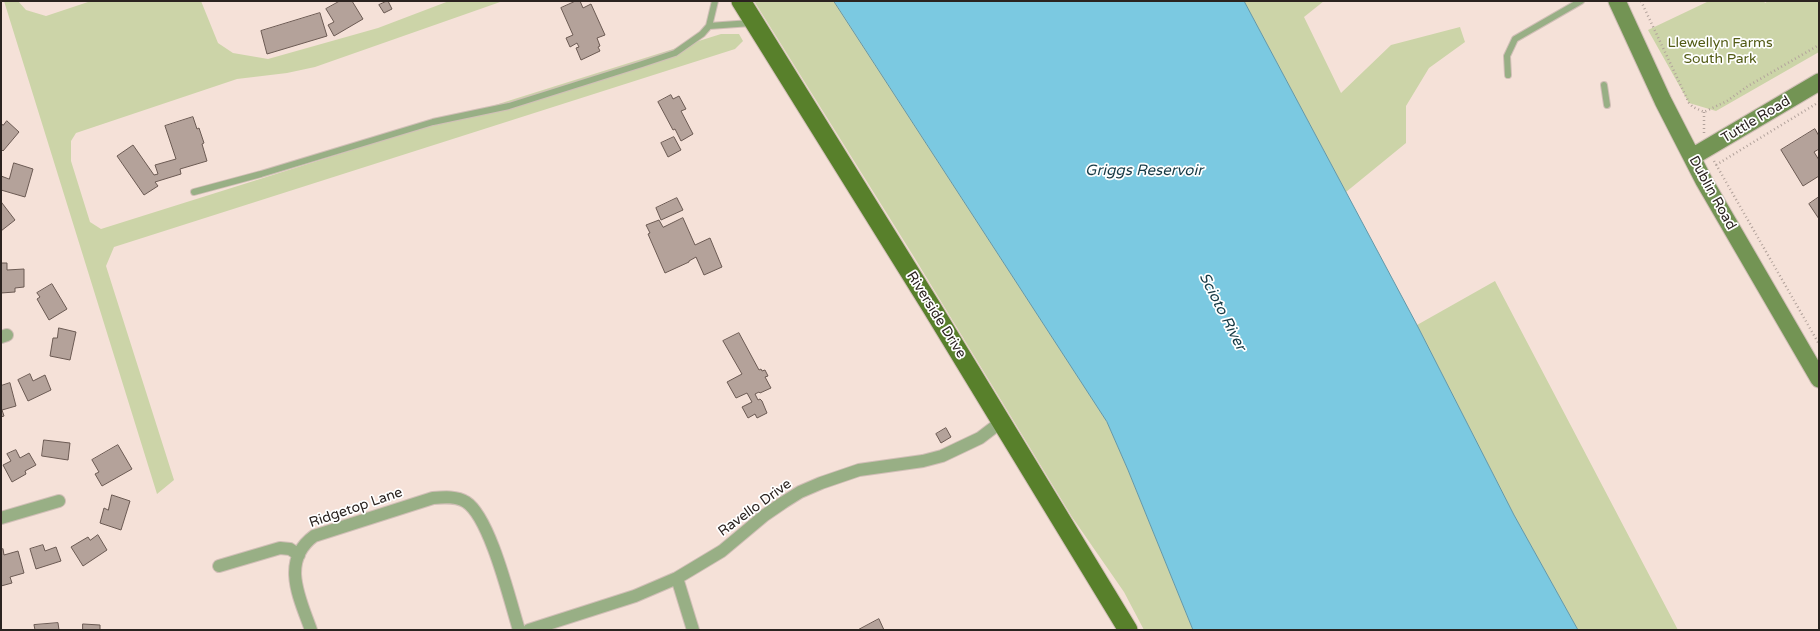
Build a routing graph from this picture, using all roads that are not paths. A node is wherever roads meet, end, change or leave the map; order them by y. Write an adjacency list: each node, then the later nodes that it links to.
1 (715, 1): 6 (lane)
2 (741, 1): 5 (main road, Riverside Drive)
3 (1581, 1): 7 (lane)
4 (1617, 1): 11 (main road, Dublin Road)
5 (754, 23): 6 (lane); 14 (main road, Riverside Drive)
6 (709, 26): 12 (lane)
7 (1508, 75)
8 (1819, 82): 11 (main road, Tuttle Road)
9 (1604, 85): 10 (lane)
10 (1607, 105)
11 (1692, 158): 13 (main road, Dublin Road)
12 (194, 192)
13 (1819, 379)
14 (1001, 422): 19 (street, Ravello Drive); 24 (main road, Riverside Drive)
15 (59, 501): 16 (street)
16 (1, 518)
17 (298, 555): 18 (street); 20 (street); 21 (street, Ridgetop Lane)
18 (219, 566)
19 (677, 578): 22 (street, Ravello Drive); 23 (street)
20 (311, 630)
21 (519, 630)
22 (529, 630)
23 (694, 630)
24 (1128, 630)

